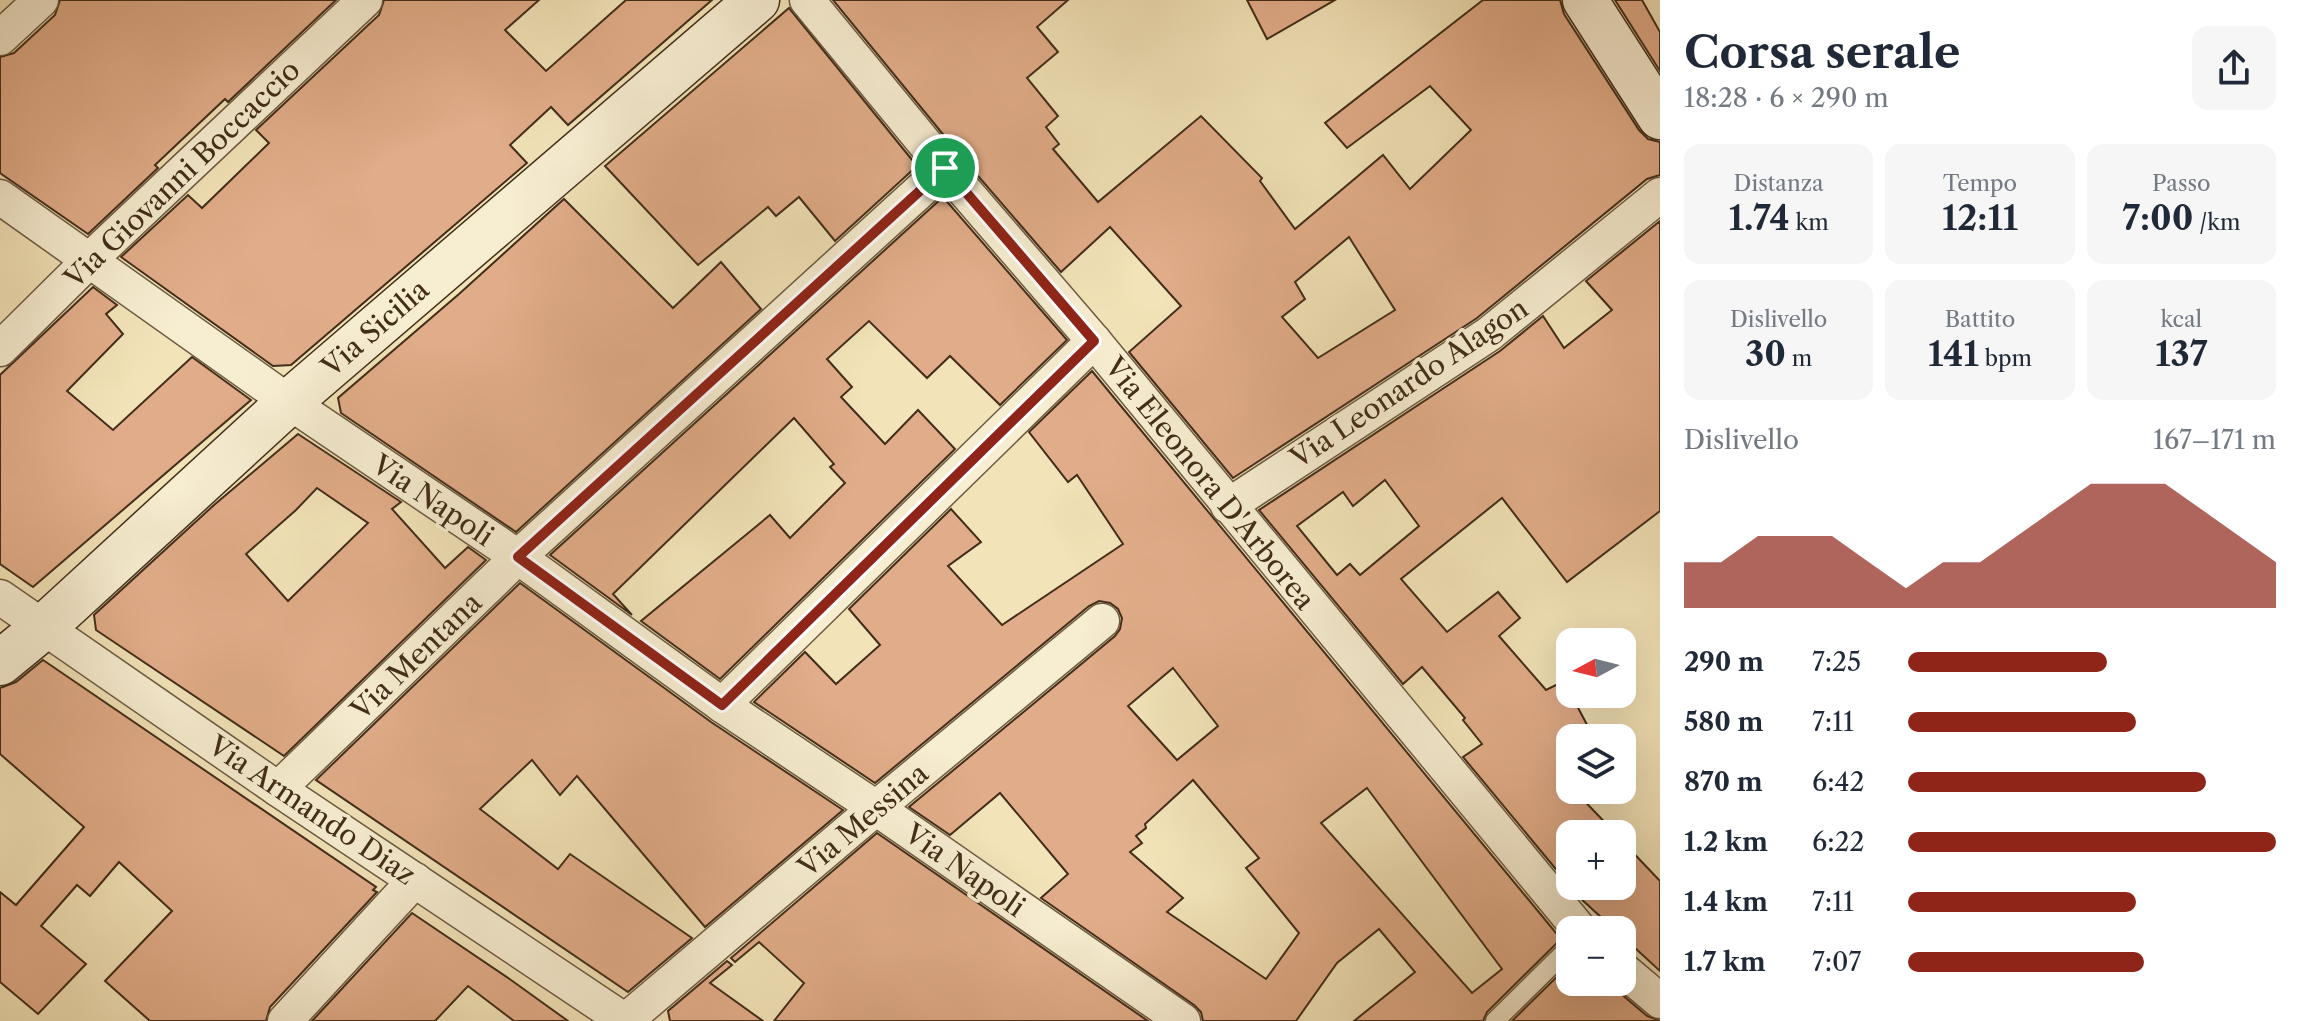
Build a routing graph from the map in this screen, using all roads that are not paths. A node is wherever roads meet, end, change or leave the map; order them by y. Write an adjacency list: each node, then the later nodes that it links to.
1 (41, 0): 6 (street)
2 (365, 0): 11 (street, Via Giovanni Boccaccio)
3 (757, 0): 14 (street, Via Sicilia)
4 (807, 0): 8 (street, Via Eleonora D'Arborea)
5 (1585, 0): 7 (street)
6 (0, 38)
7 (1660, 117)
8 (945, 168): 12 (street, Via Eleonora D'Arborea); 16 (street, Via Mentana)
9 (1660, 195): 15 (street, Via Leonardo Alagon)
10 (0, 197): 11 (street, Via Napoli)
11 (88, 261): 13 (street, Via Giovanni Boccaccio); 14 (street, Via Napoli)
12 (1094, 341): 15 (street, Via Eleonora D'Arborea); 21 (street)
13 (0, 349)
14 (289, 402): 16 (street, Via Napoli); 19 (street, Via Sicilia)
15 (1228, 506): 25 (street, Via Eleonora D'Arborea)
16 (518, 557): 21 (street, Via Napoli); 22 (street, Via Mentana)
17 (0, 597): 19 (street, Via Armando Diaz)
18 (1102, 621): 23 (street, Via Messina)
19 (45, 626): 20 (street, Via Sicilia); 22 (street, Via Armando Diaz)
20 (0, 663)
21 (722, 705): 23 (street, Via Napoli)
22 (278, 789): 24 (street, Via Armando Diaz)
23 (876, 808): 30 (street, Via Messina); 31 (street, Via Napoli)
24 (415, 880): 29 (street); 30 (street, Via Armando Diaz)
25 (1568, 916)
26 (1556, 961): 32 (lane)
27 (1636, 981): 28 (street)
28 (1660, 1001)
29 (285, 1021)
30 (625, 1021)
31 (1183, 1021)
32 (1495, 1021)

